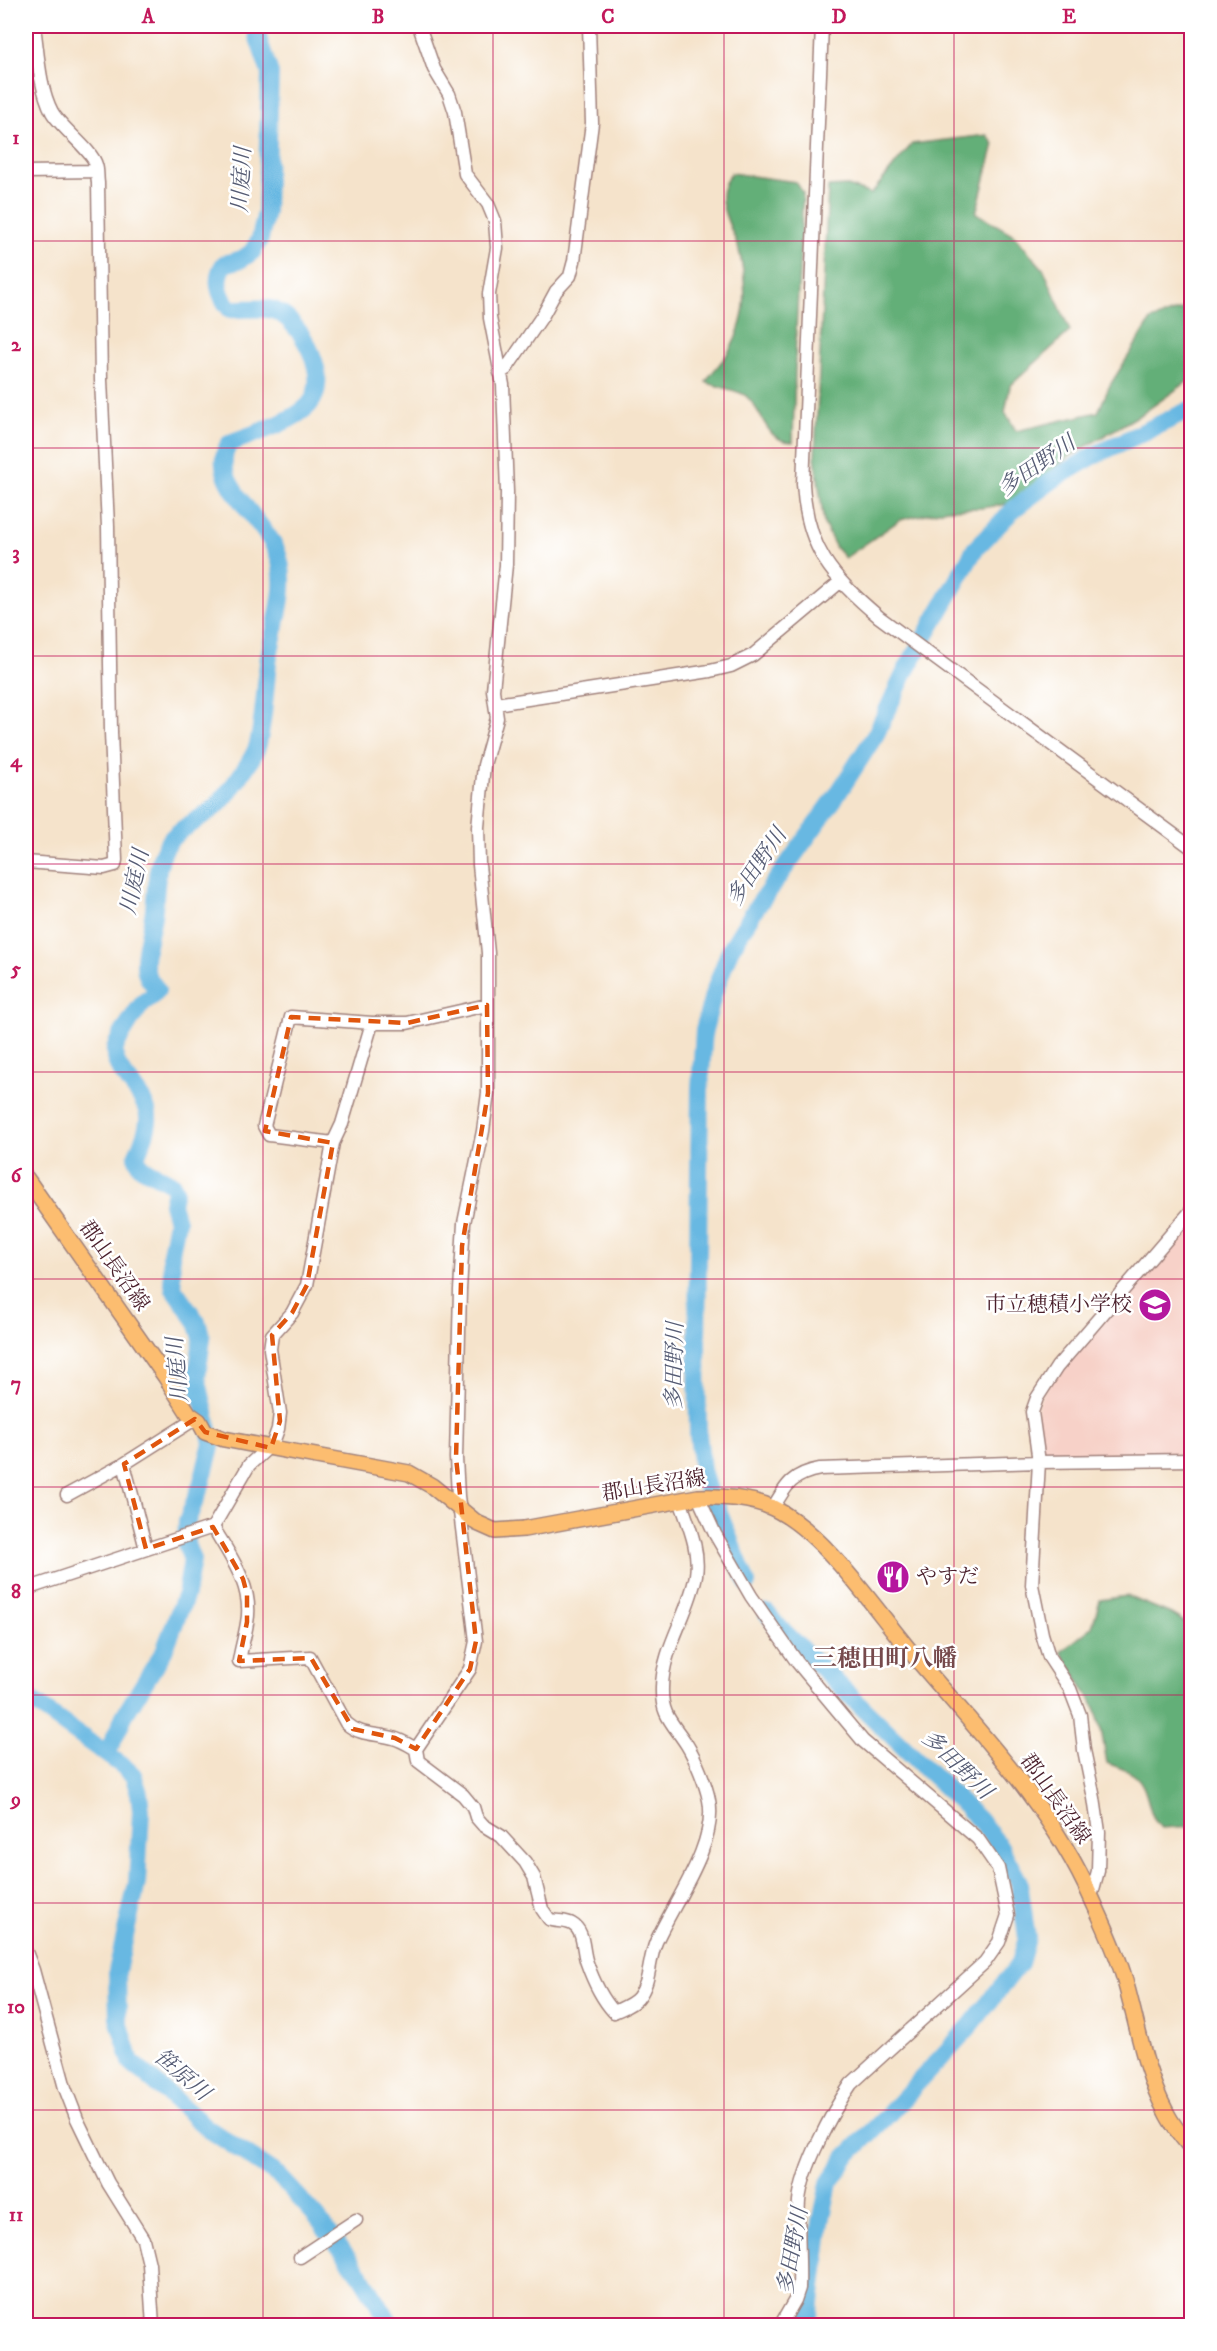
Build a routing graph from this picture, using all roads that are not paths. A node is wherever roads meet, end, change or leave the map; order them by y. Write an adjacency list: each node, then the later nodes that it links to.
1 (34, 26): 5 (street)
2 (419, 26): 7 (street)
3 (589, 26): 7 (street)
4 (822, 26): 8 (street)
5 (97, 171): 6 (street); 11 (street)
6 (26, 172)
7 (500, 373): 9 (street)
8 (840, 582): 9 (street); 10 (street)
9 (496, 704): 12 (street)
10 (1191, 848)
11 (26, 862)
12 (488, 1005): 13 (street); 26 (street)
13 (372, 1023): 14 (street); 14 (street)
14 (333, 1143): 18 (street)
15 (26, 1178): 17 (main road, 郡山長沼線)
16 (1191, 1210): 20 (street)
17 (197, 1420): 18 (main road, 郡山長沼線); 21 (street)
18 (267, 1448): 26 (main road, 郡山長沼線); 27 (street)
19 (1191, 1460): 20 (street)
20 (1039, 1462): 25 (street); 31 (street)
21 (124, 1464): 22 (street); 28 (street)
22 (67, 1495)
23 (698, 1497): 24 (main road, 郡山長沼線); 25 (main road, 郡山長沼線); 37 (street)
24 (680, 1500): 26 (main road, 郡山長沼線); 30 (street)
25 (773, 1508): 31 (main road, 郡山長沼線)
26 (461, 1511): 30 (street)
27 (208, 1528): 28 (street); 30 (street)
28 (146, 1549): 29 (street)
29 (26, 1589)
30 (416, 1749)
31 (1091, 1897): 33 (main road, 郡山長沼線)
32 (26, 1952): 36 (street)
33 (1191, 2149)
34 (356, 2220): 35 (street)
35 (300, 2257)
36 (153, 2325)
37 (780, 2325)

